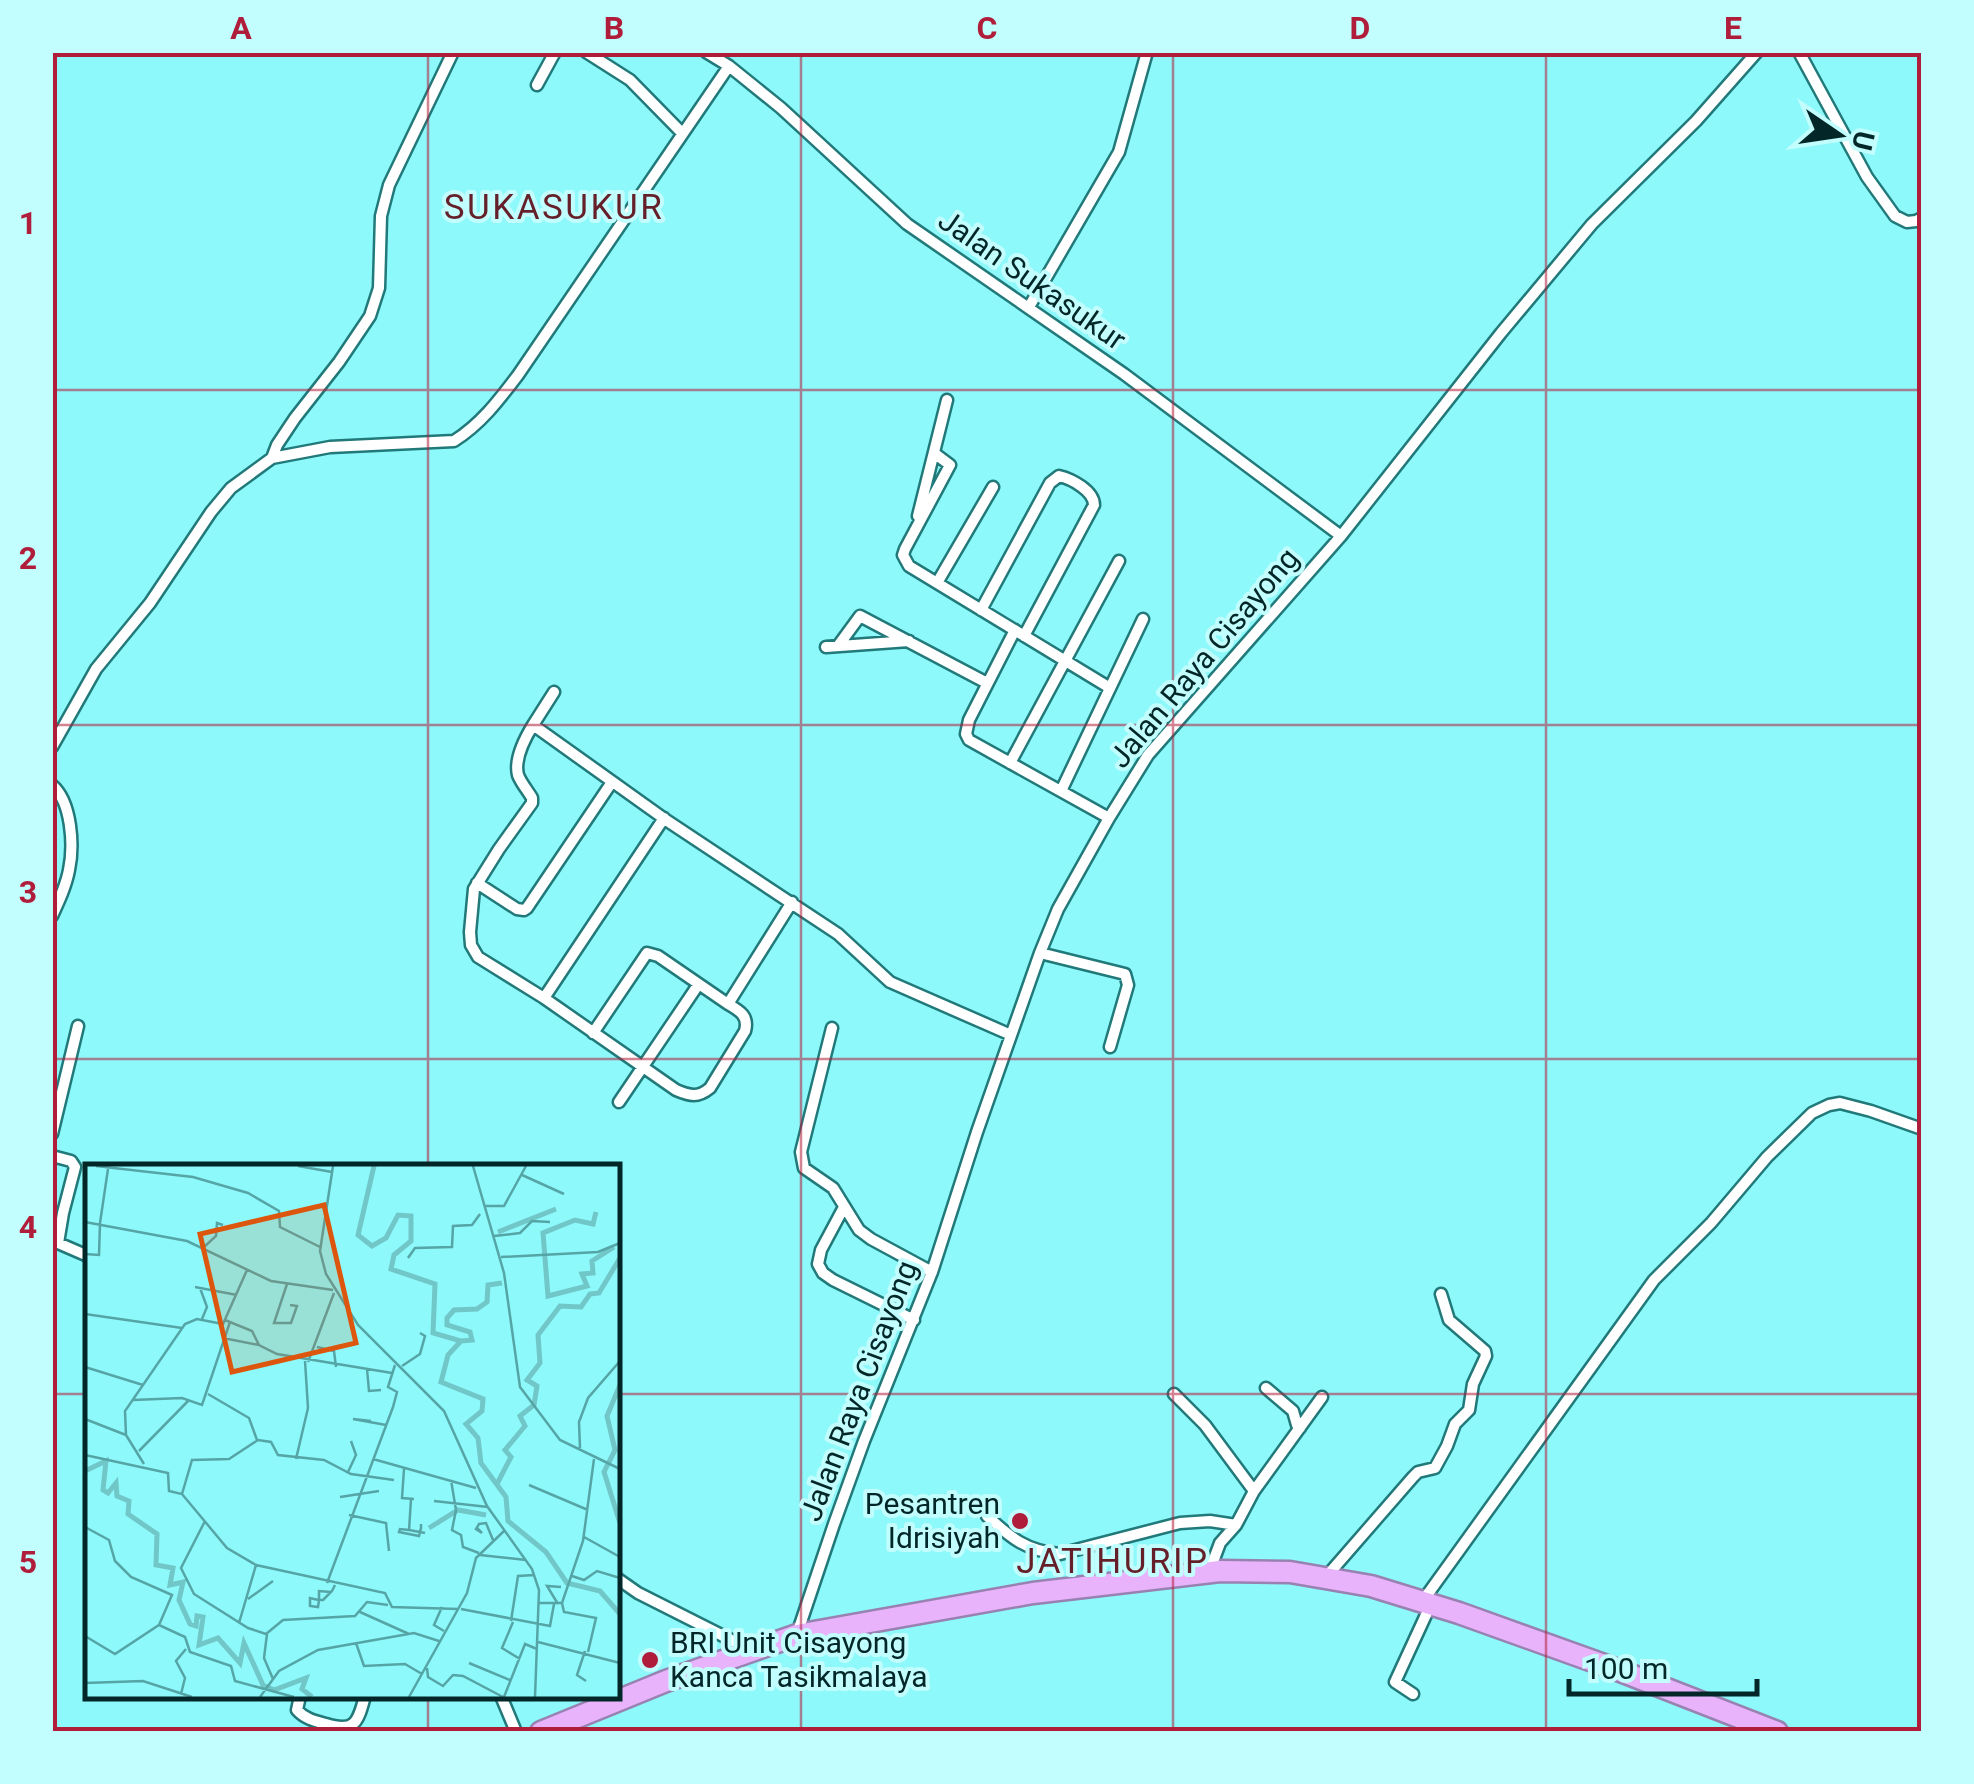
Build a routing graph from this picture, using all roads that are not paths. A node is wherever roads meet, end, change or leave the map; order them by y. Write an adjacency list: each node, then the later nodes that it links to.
1 (454, 52): 15 (street)
2 (555, 52): 9 (street)
3 (586, 52): 10 (street)
4 (706, 52): 8 (street, Jalan Sukasukur)
5 (1148, 52): 12 (street)
6 (1757, 52): 18 (street, Jalan Raya Cisayong)
7 (1800, 52): 11 (street)
8 (729, 66): 10 (street); 12 (street, Jalan Sukasukur)
9 (537, 85)
10 (682, 133): 15 (street)
11 (1922, 218)
12 (1028, 307): 18 (street, Jalan Sukasukur)
13 (948, 400): 14 (street)
14 (934, 452): 17 (street); 17 (street)
15 (272, 458): 30 (street)
16 (993, 487): 20 (street)
17 (914, 532): 20 (street)
18 (1341, 536): 36 (street, Jalan Raya Cisayong)
19 (1118, 561): 25 (street)
20 (938, 583): 21 (street)
21 (981, 610): 23 (street); 23 (street)
22 (1143, 620): 27 (street)
23 (1020, 633): 25 (street); 26 (street)
24 (910, 641): 24 (street); 26 (street)
25 (1065, 659): 27 (street); 31 (street)
26 (987, 683): 31 (street)
27 (1110, 688): 34 (street)
28 (554, 692): 29 (street)
29 (534, 725): 32 (street); 37 (street)
30 (52, 748)
31 (1010, 763): 34 (street)
32 (612, 782): 35 (street); 37 (street)
33 (52, 786): 39 (street)
34 (1061, 791): 36 (street)
35 (664, 818): 38 (street); 42 (street)
36 (1108, 818): 40 (street, Jalan Raya Cisayong)
37 (478, 883): 42 (street)
38 (792, 902): 43 (street); 47 (street)
39 (52, 916)
40 (1040, 953): 47 (street, Jalan Raya Cisayong); 48 (street)
41 (698, 985): 43 (street); 46 (street); 49 (street)
42 (544, 998): 46 (street)
43 (728, 1004): 49 (street)
44 (78, 1026): 52 (street)
45 (832, 1028): 54 (street)
46 (593, 1033): 49 (street)
47 (1011, 1035): 57 (street, Jalan Raya Cisayong)
48 (1110, 1047)
49 (642, 1067): 50 (street)
50 (619, 1102)
51 (1922, 1129): 70 (street)
52 (52, 1134)
53 (52, 1156): 55 (street)
54 (844, 1207): 57 (street); 59 (street)
55 (56, 1248): 56 (street)
56 (85, 1255)
57 (932, 1272): 59 (street, Jalan Raya Cisayong)
58 (1441, 1294): 68 (street)
59 (914, 1320): 71 (street, Jalan Raya Cisayong)
60 (1266, 1388): 63 (street)
61 (1174, 1394): 64 (street)
62 (1322, 1398): 63 (street)
63 (1300, 1428): 64 (street)
64 (1254, 1490): 66 (street)
65 (987, 1516): 66 (street)
66 (1236, 1525): 67 (street)
67 (1203, 1573): 68 (highway); 71 (highway)
68 (1326, 1577): 70 (highway)
69 (620, 1580): 72 (street)
70 (1426, 1603): 73 (street); 81 (highway)
71 (797, 1635): 72 (highway)
72 (750, 1649): 77 (highway)
73 (1413, 1694)
74 (299, 1699): 75 (street)
75 (364, 1699)
76 (502, 1699): 79 (street)
77 (620, 1699)
78 (620, 1699): 80 (highway)
79 (516, 1732)
80 (540, 1732)
81 (1776, 1732)

